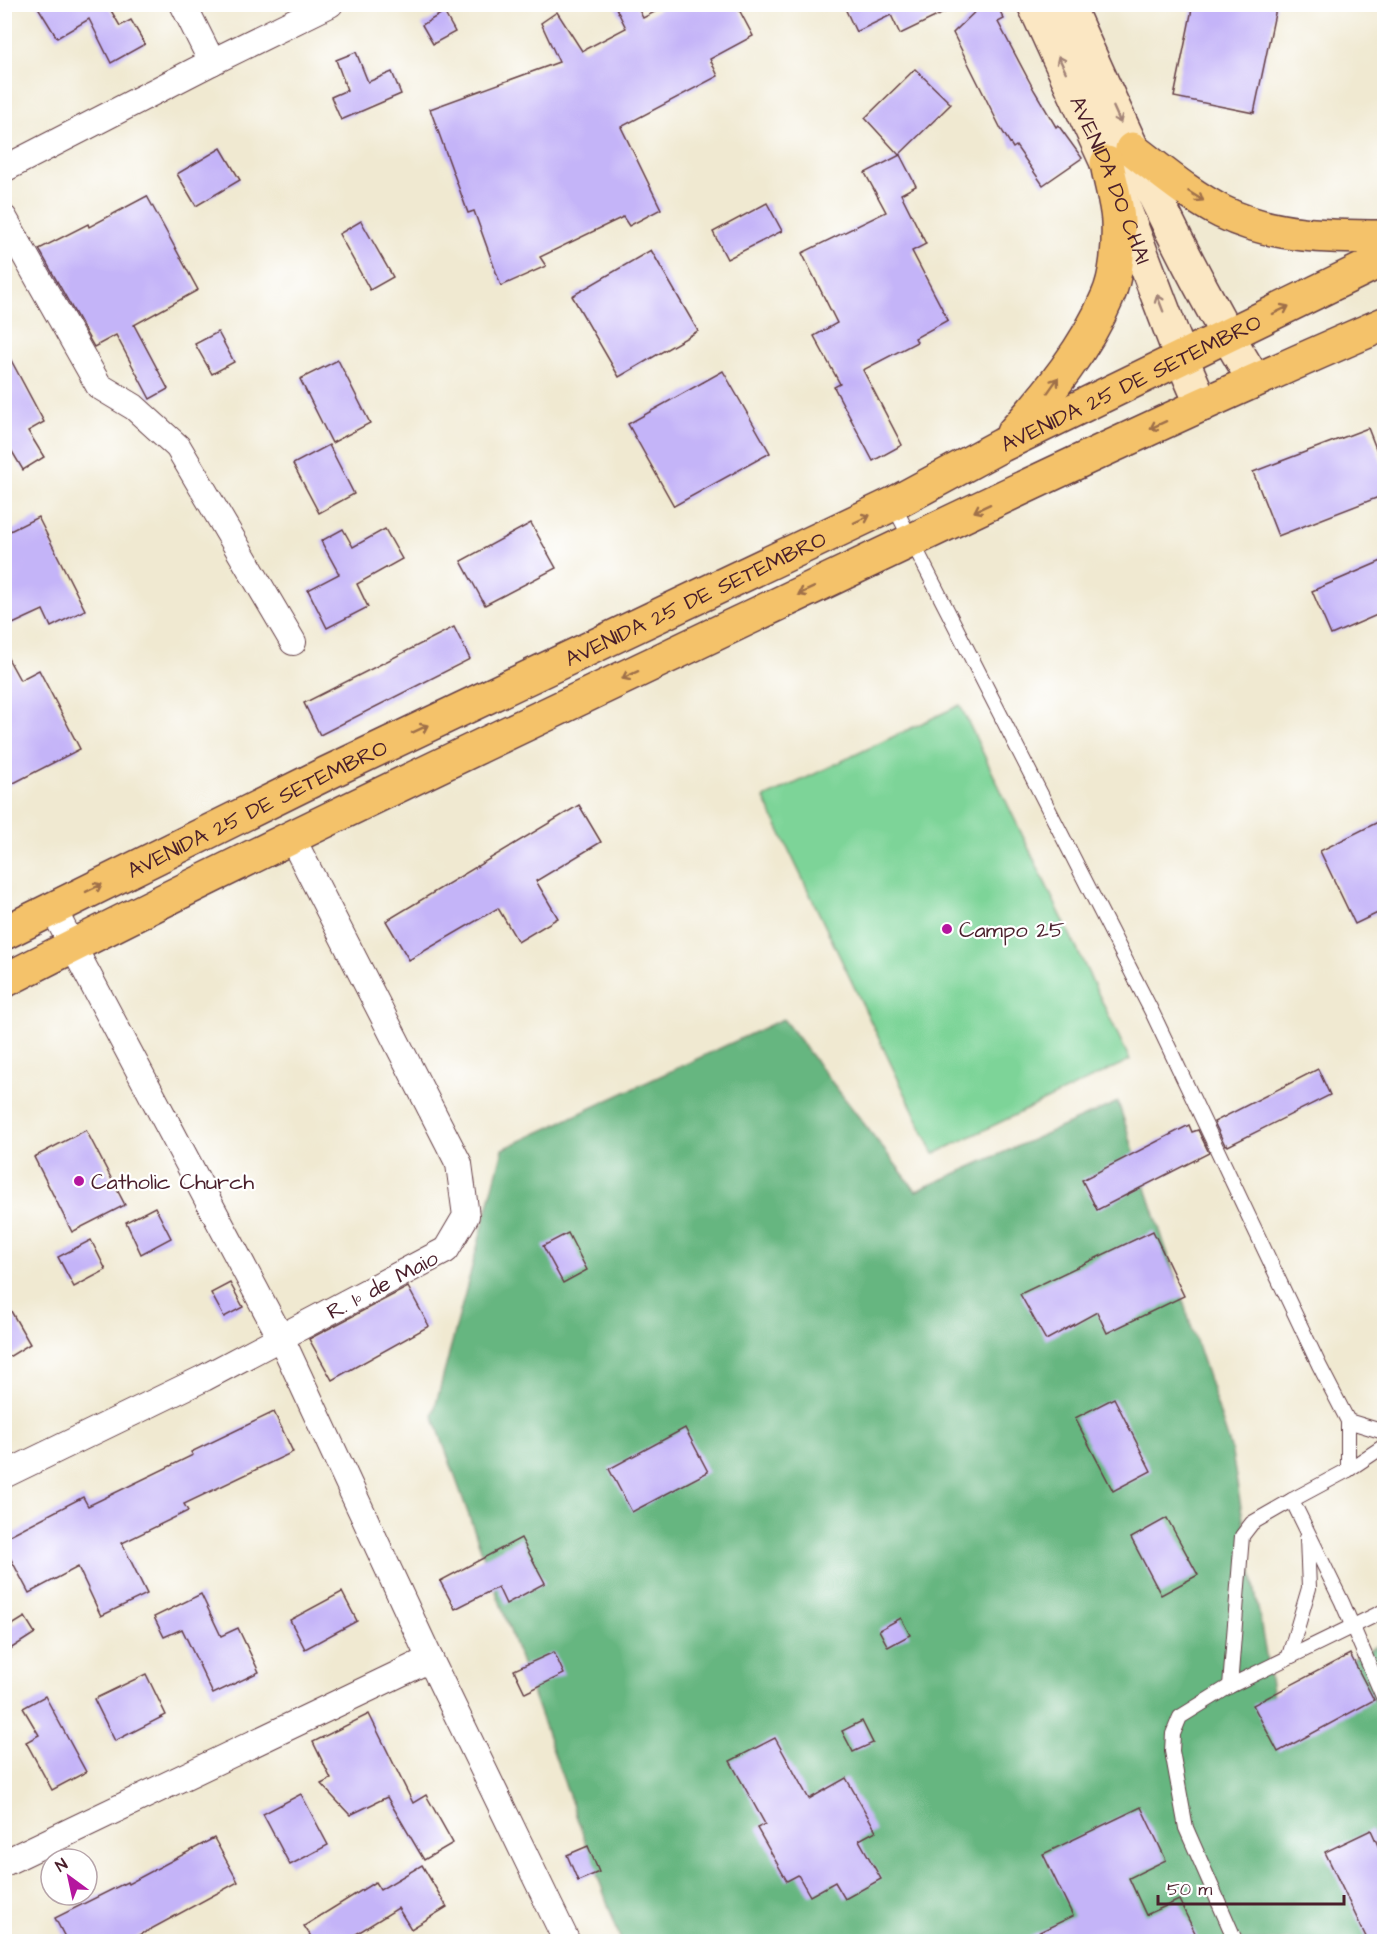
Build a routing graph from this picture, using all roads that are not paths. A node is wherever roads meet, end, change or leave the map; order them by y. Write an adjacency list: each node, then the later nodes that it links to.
1 (183, 4): 5 (street)
2 (330, 4): 5 (street)
3 (1034, 4): 6 (main road, AVENIDA DO CHAI, one-way to 3)
4 (1067, 4): 6 (main road, AVENIDA DO CHAI, one-way to 6)
5 (212, 62): 7 (street)
6 (1119, 156): 9 (highway, one-way to 9); 12 (main road, AVENIDA DO CHAI); 13 (main road, AVENIDA DO CHAI, one-way to 6); 16 (highway, one-way to 6)
7 (4, 169)
8 (4, 218): 19 (street)
9 (1384, 237)
10 (1384, 259): 12 (highway, AVENIDA 25 DE SETEMBRO, one-way to 10)
11 (1384, 324): 14 (highway, AVENIDA 25 DE SETEMBRO)
12 (1227, 337): 13 (highway, AVENIDA 25 DE SETEMBRO); 14 (main road, AVENIDA DO CHAI)
13 (1181, 357): 15 (main road, AVENIDA DO CHAI); 16 (highway, AVENIDA 25 DE SETEMBRO)
14 (1254, 380): 15 (highway, AVENIDA 25 DE SETEMBRO)
15 (1202, 405): 18 (highway, AVENIDA 25 DE SETEMBRO, one-way to 18)
16 (1002, 446): 17 (highway, AVENIDA 25 DE SETEMBRO)
17 (893, 504): 18 (lane); 20 (highway, AVENIDA 25 DE SETEMBRO, one-way to 17)
18 (911, 541): 21 (highway, AVENIDA 25 DE SETEMBRO, one-way to 21); 28 (lane)
19 (293, 642)
20 (321, 776): 21 (highway); 23 (highway, AVENIDA 25 DE SETEMBRO, one-way to 20)
21 (342, 812): 22 (highway, AVENIDA 25 DE SETEMBRO)
22 (292, 838): 25 (highway, AVENIDA 25 DE SETEMBRO); 27 (street, R. 1º de Maio)
23 (53, 909): 24 (highway, AVENIDA 25 DE SETEMBRO); 25 (street)
24 (4, 933)
25 (73, 946): 26 (highway, AVENIDA 25 DE SETEMBRO); 27 (street)
26 (4, 981)
27 (281, 1338): 32 (street, R. 1º de Maio); 38 (street)
28 (1348, 1421): 29 (lane); 31 (lane)
29 (1384, 1432)
30 (1384, 1446): 31 (lane)
31 (1348, 1470): 33 (lane)
32 (4, 1475)
33 (1292, 1500): 34 (lane); 39 (lane)
34 (1307, 1533): 36 (lane); 37 (lane)
35 (1384, 1611): 36 (lane)
36 (1352, 1627): 37 (lane); 40 (lane)
37 (1289, 1656): 39 (lane)
38 (430, 1659): 41 (street); 42 (street)
39 (1230, 1686): 43 (lane)
40 (1384, 1700)
41 (4, 1863)
42 (567, 1941)
43 (1236, 1941)

